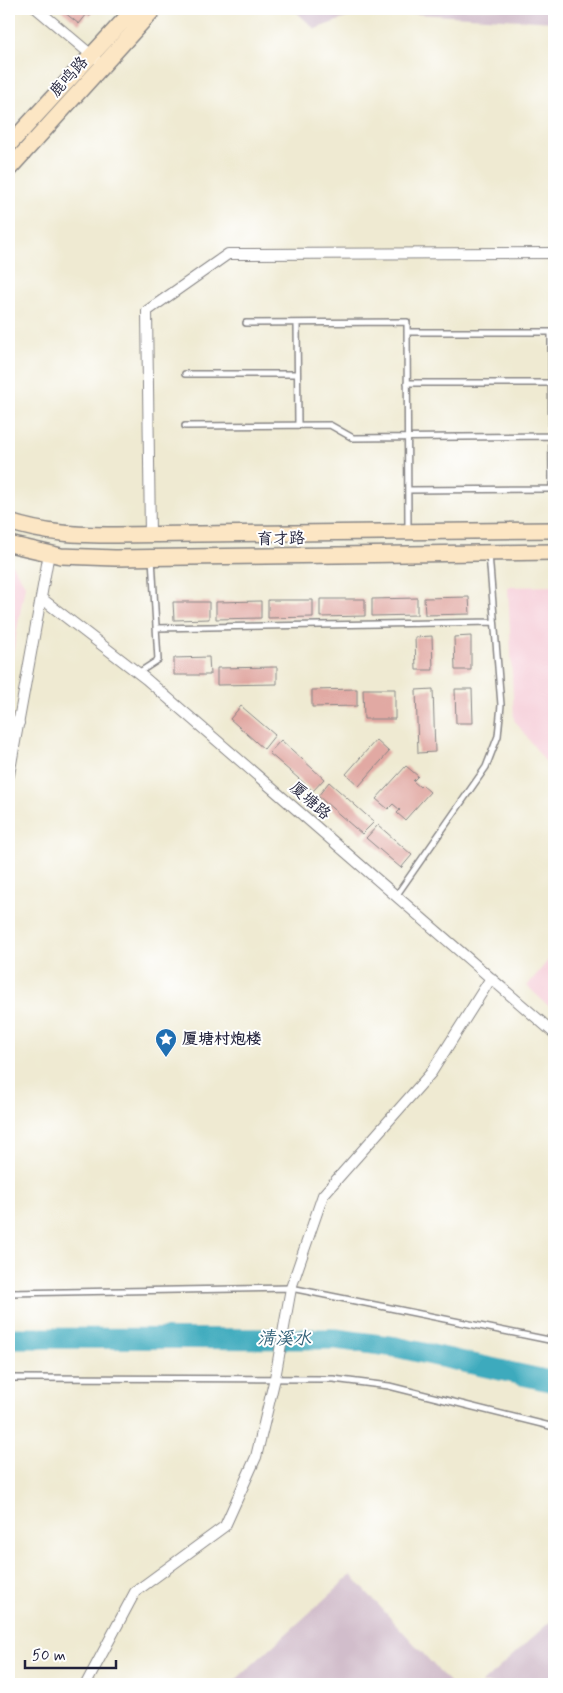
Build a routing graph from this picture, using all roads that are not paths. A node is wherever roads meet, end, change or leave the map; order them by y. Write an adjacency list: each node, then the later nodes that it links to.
1 (37, 9): 4 (street)
2 (134, 9): 4 (main road, 鹿鸣路)
3 (154, 9): 5 (main road, 鹿鸣路)
4 (91, 55): 5 (street); 6 (main road, 鹿鸣路)
5 (103, 65): 7 (main road, 鹿鸣路)
6 (9, 145)
7 (9, 168)
8 (554, 253): 26 (street)
9 (297, 322): 10 (lane); 11 (lane); 14 (lane)
10 (246, 323)
11 (407, 332): 12 (lane); 15 (lane)
12 (553, 332): 16 (lane)
13 (185, 374): 14 (lane)
14 (297, 374): 17 (lane)
15 (407, 383): 16 (lane); 20 (lane)
16 (553, 383): 19 (lane)
17 (298, 425): 18 (lane); 20 (lane)
18 (185, 426)
19 (553, 436): 20 (lane); 21 (lane)
20 (408, 437): 22 (lane)
21 (553, 489): 22 (lane)
22 (408, 490): 25 (lane)
23 (9, 522): 26 (main road, 育才路)
24 (554, 530): 25 (main road, 育才路)
25 (408, 532): 26 (main road, 育才路)
26 (150, 535)
27 (9, 544): 29 (main road, 育才路)
28 (554, 552): 30 (main road, 育才路)
29 (49, 553): 31 (main road, 育才路); 32 (street)
30 (489, 553): 31 (main road, 育才路); 33 (lane)
31 (152, 558): 34 (lane)
32 (41, 598): 35 (street, 厦塘路); 36 (street)
33 (494, 622): 34 (lane); 38 (lane)
34 (156, 628): 35 (lane)
35 (138, 673): 38 (street, 厦塘路)
36 (14, 722): 37 (street)
37 (9, 775)
38 (396, 896): 39 (street, 厦塘路)
39 (490, 978): 40 (street, 厦塘路); 41 (street)
40 (554, 1034)
41 (291, 1288): 42 (lane); 43 (lane); 45 (street)
42 (9, 1293)
43 (554, 1341)
44 (9, 1378): 45 (lane)
45 (276, 1378): 46 (lane); 47 (street)
46 (554, 1426)
47 (86, 1684)

